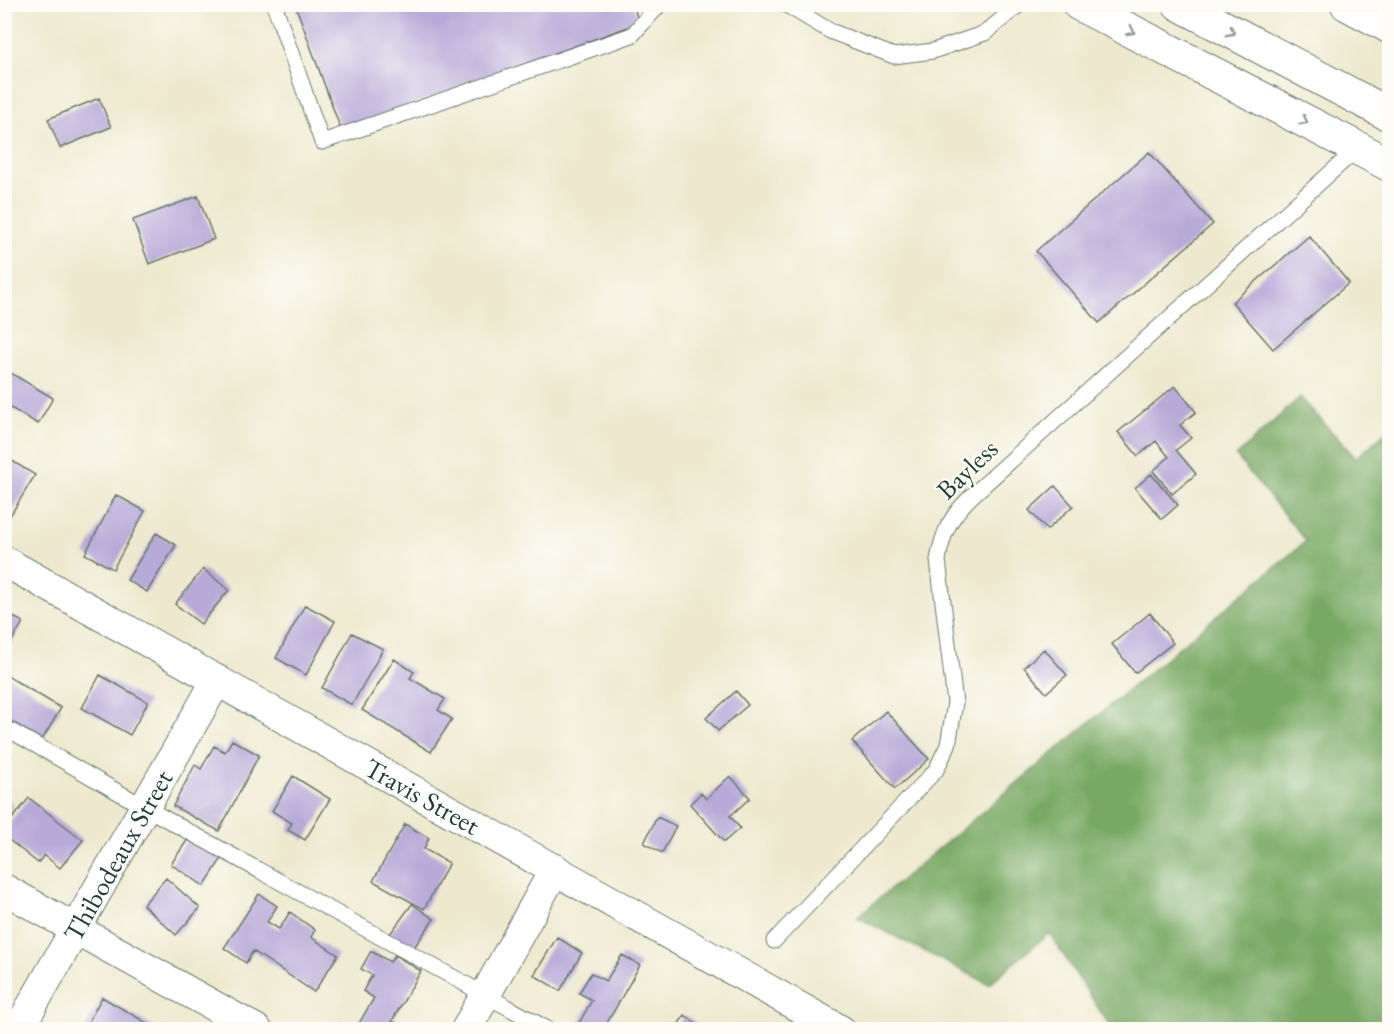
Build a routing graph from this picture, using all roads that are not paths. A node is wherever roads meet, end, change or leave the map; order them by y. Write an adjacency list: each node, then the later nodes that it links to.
1 (274, 4): 2 (lane)
2 (660, 4)
3 (785, 4): 7 (lane)
4 (1079, 4): 10 (main road, one-way to 10)
5 (1179, 4): 9 (main road, one-way to 9)
6 (1347, 4): 8 (main road)
7 (1019, 5)
8 (1389, 27)
9 (1389, 115)
10 (1358, 148): 11 (main road); 19 (lane, Bayless)
11 (1389, 165)
12 (4, 561): 13 (street, Travis Street)
13 (217, 680): 15 (street, Thibodeaux Street); 16 (street, Travis Street)
14 (4, 727): 15 (lane)
15 (146, 808): 18 (street, Thibodeaux Street); 20 (lane)
16 (555, 869): 20 (street); 25 (street, Travis Street)
17 (4, 889): 18 (street)
18 (76, 928): 21 (street, Thibodeaux Street); 22 (street)
19 (774, 940)
20 (486, 995): 23 (street); 24 (lane)
21 (18, 1029)
22 (257, 1029)
23 (466, 1029)
24 (549, 1029)
25 (840, 1029)

